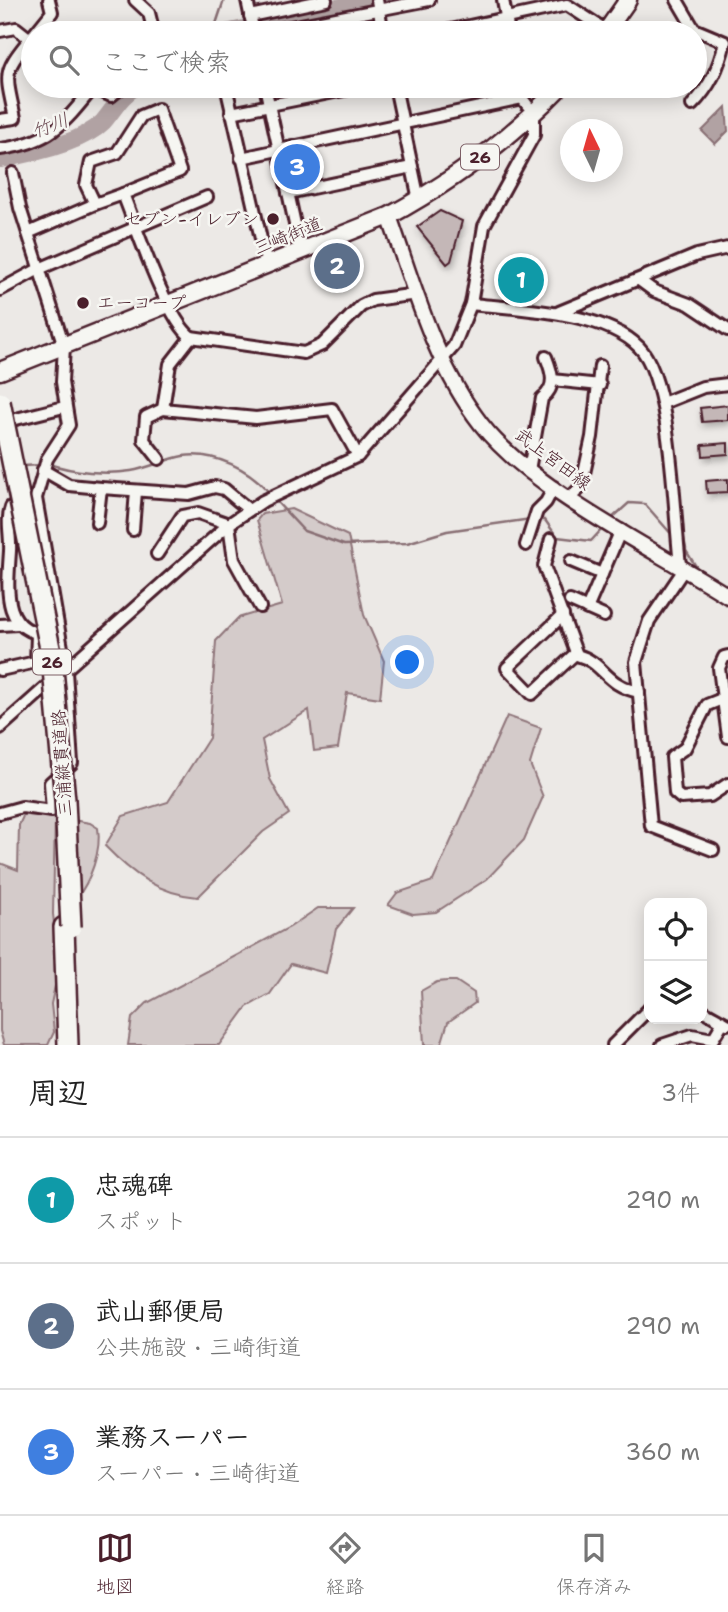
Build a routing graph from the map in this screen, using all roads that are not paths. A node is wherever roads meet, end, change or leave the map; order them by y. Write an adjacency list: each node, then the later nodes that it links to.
1 (49, 0): 12 (street)
2 (135, 0): 13 (street)
3 (247, 0): 10 (street)
4 (326, 0): 10 (street)
5 (429, 0): 9 (street)
6 (503, 0): 11 (street)
7 (628, 0): 18 (main road)
8 (677, 0): 19 (street)
9 (378, 5): 15 (street)
10 (250, 16): 14 (street)
11 (506, 19): 16 (street); 17 (street)
12 (45, 21)
13 (151, 21)
14 (252, 21)
15 (308, 21)
16 (496, 21)
17 (590, 21)
18 (614, 21)
19 (687, 21)
20 (21, 30): 21 (street)
21 (0, 31)
22 (707, 36): 24 (street)
23 (21, 50): 38 (street)
24 (707, 88)
25 (83, 98): 40 (street)
26 (228, 98): 36 (street)
27 (268, 98): 34 (street)
28 (304, 98): 34 (street)
29 (398, 98): 39 (street)
30 (498, 98): 39 (street)
31 (525, 98): 37 (street)
32 (549, 98): 37 (main road, 三崎街道 / 26)
33 (699, 98): 35 (street)
34 (269, 105): 36 (street); 41 (street)
35 (692, 105)
36 (231, 113): 42 (street)
37 (534, 114): 48 (main road, 三崎街道 / 26); 61 (street)
38 (0, 120)
39 (403, 123): 41 (street); 43 (street)
40 (0, 149)
41 (279, 149): 42 (street); 45 (street)
42 (241, 158): 55 (street)
43 (412, 167): 45 (street); 48 (street)
44 (13, 173): 52 (street)
45 (288, 193): 54 (street)
46 (123, 194): 49 (street); 49 (street); 51 (street)
47 (207, 197): 51 (street)
48 (419, 200): 50 (main road, 三崎街道 / 26)
49 (95, 204): 52 (street)
50 (389, 216): 54 (main road, 三崎街道 / 26); 59 (main road, 武上宮田線)
51 (136, 226): 56 (street); 60 (street)
52 (28, 233): 56 (street)
53 (728, 248): 57 (street)
54 (301, 252): 55 (main road, 三崎街道 / 26)
55 (267, 265): 60 (main road, 三崎街道 / 26)
56 (39, 269): 58 (street); 65 (street)
57 (639, 280): 62 (street); 63 (street)
58 (0, 290)
59 (417, 294): 64 (street); 67 (main road, 武上宮田線)
60 (169, 304): 64 (street); 65 (main road, 三崎街道 / 26)
61 (471, 304): 62 (street); 67 (street)
62 (559, 312): 74 (street)
63 (728, 330)
64 (191, 337): 76 (street)
65 (65, 346): 69 (main road, 三崎街道 / 26); 75 (street)
66 (546, 357): 70 (street)
67 (442, 361): 78 (street); 81 (main road, 武上宮田線)
68 (600, 366): 72 (street)
69 (0, 371)
70 (552, 380): 72 (street); 81 (street)
71 (728, 384): 74 (street)
72 (600, 385): 85 (street)
73 (0, 401): 119 (highway, 三浦縦貫道路 / 26, bridge)
74 (663, 403): 96 (street)
75 (64, 407): 77 (street); 80 (street)
76 (163, 409): 78 (street); 79 (street)
77 (0, 425): 119 (highway, 三浦縦貫道路 / 26, bridge)
78 (358, 456): 87 (street)
79 (159, 459)
80 (43, 470): 83 (street); 86 (street)
81 (529, 470): 82 (main road, 武上宮田線)
82 (554, 487): 85 (main road, 武上宮田線); 93 (street)
83 (101, 488): 84 (street); 88 (street)
84 (136, 491): 87 (street); 91 (street)
85 (570, 498): 90 (main road, 武上宮田線)
86 (36, 503): 104 (street); 107 (street)
87 (249, 510): 89 (street)
88 (97, 523)
89 (229, 524): 94 (street); 100 (street); 111 (street)
90 (612, 524): 96 (main road, 武上宮田線); 97 (street)
91 (133, 530)
92 (551, 539): 102 (street)
93 (526, 545)
94 (157, 554)
95 (571, 561): 97 (street)
96 (682, 567): 98 (main road, 武上宮田線); 112 (street)
97 (602, 574): 101 (street)
98 (728, 596)
99 (570, 601): 101 (street)
100 (260, 607)
101 (587, 609): 103 (street)
102 (563, 615): 108 (street); 108 (street)
103 (604, 616)
104 (18, 624): 105 (street); 106 (street)
105 (0, 625)
106 (37, 635): 107 (street); 110 (street)
107 (59, 636): 111 (street)
108 (576, 653): 112 (street)
109 (728, 656): 113 (street)
110 (0, 670)
111 (66, 671): 114 (street); 117 (street)
112 (639, 691): 118 (street)
113 (722, 699): 115 (street); 116 (street)
114 (0, 728)
115 (728, 737)
116 (728, 785)
117 (0, 813)
118 (713, 850)
119 (68, 927): 123 (highway, 三浦縦貫道路 / 26)
120 (707, 1013): 122 (street)
121 (644, 1014): 124 (street)
122 (726, 1023): 125 (street)
123 (72, 1039)
124 (613, 1045)
125 (662, 1045)

